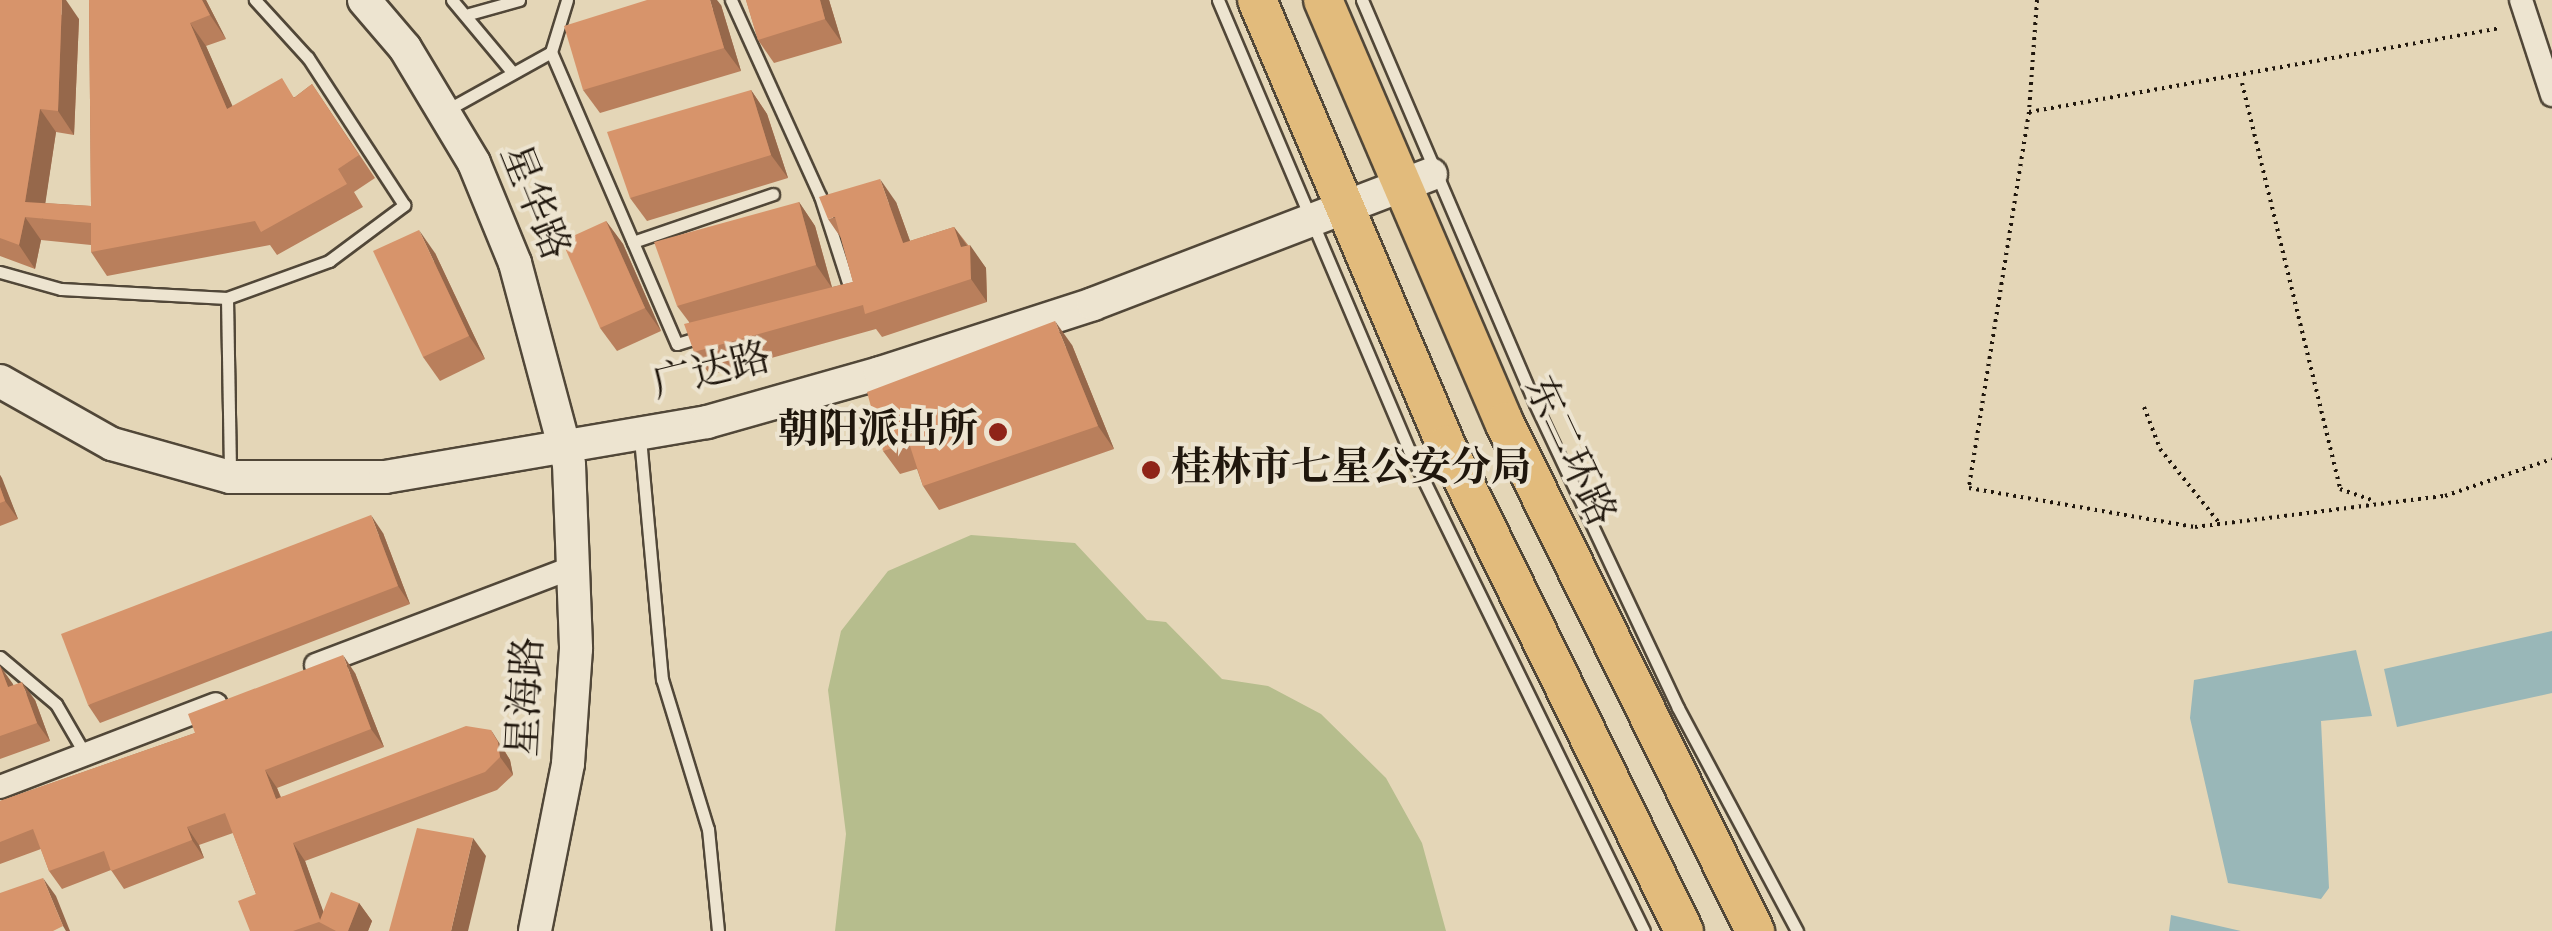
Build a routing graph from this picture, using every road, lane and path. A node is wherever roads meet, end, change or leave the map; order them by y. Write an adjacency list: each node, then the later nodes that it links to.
1 (255, 0): 27 (lane)
2 (364, 0): 19 (street, 星华路)
3 (452, 0): 13 (lane)
4 (519, 0): 13 (lane)
5 (566, 0): 15 (lane)
6 (730, 0): 26 (lane)
7 (1218, 0): 23 (lane)
8 (1257, 0): 23 (main road)
9 (1322, 0): 21 (main road, 东二环路)
10 (1362, 0): 21 (lane)
11 (2037, 0): 20 (path)
12 (2522, 0): 18 (street)
13 (470, 14): 16 (lane)
14 (2499, 28): 17 (path)
15 (551, 52): 16 (lane); 24 (lane)
16 (512, 73): 19 (lane)
17 (2242, 80): 20 (path); 35 (path)
18 (2552, 95)
19 (443, 112): 32 (street, 星华路)
20 (2030, 112): 36 (path)
21 (1414, 181): 23 (street, 广达路); 47 (main road, 东二环路); 48 (lane)
22 (774, 194): 24 (lane)
23 (1324, 218): 31 (street, 广达路); 45 (lane); 46 (main road)
24 (633, 242): 28 (lane)
25 (0, 272): 27 (lane)
26 (837, 296)
27 (227, 298): 34 (lane)
28 (730, 328)
29 (0, 381): 34 (street, 广达路)
30 (2144, 407): 36 (path)
31 (640, 434): 32 (street, 广达路); 44 (lane)
32 (567, 456): 34 (street, 广达路); 37 (street, 星海路)
33 (2552, 460): 35 (path)
34 (230, 477)
35 (2380, 503): 36 (path)
36 (2220, 524)
37 (574, 566): 39 (street); 43 (street, 星海路)
38 (0, 658): 41 (lane)
39 (284, 678)
40 (248, 691): 41 (street)
41 (85, 754): 42 (street)
42 (0, 787)
43 (534, 931)
44 (718, 931)
45 (1644, 931)
46 (1684, 931)
47 (1755, 931)
48 (1797, 931)

